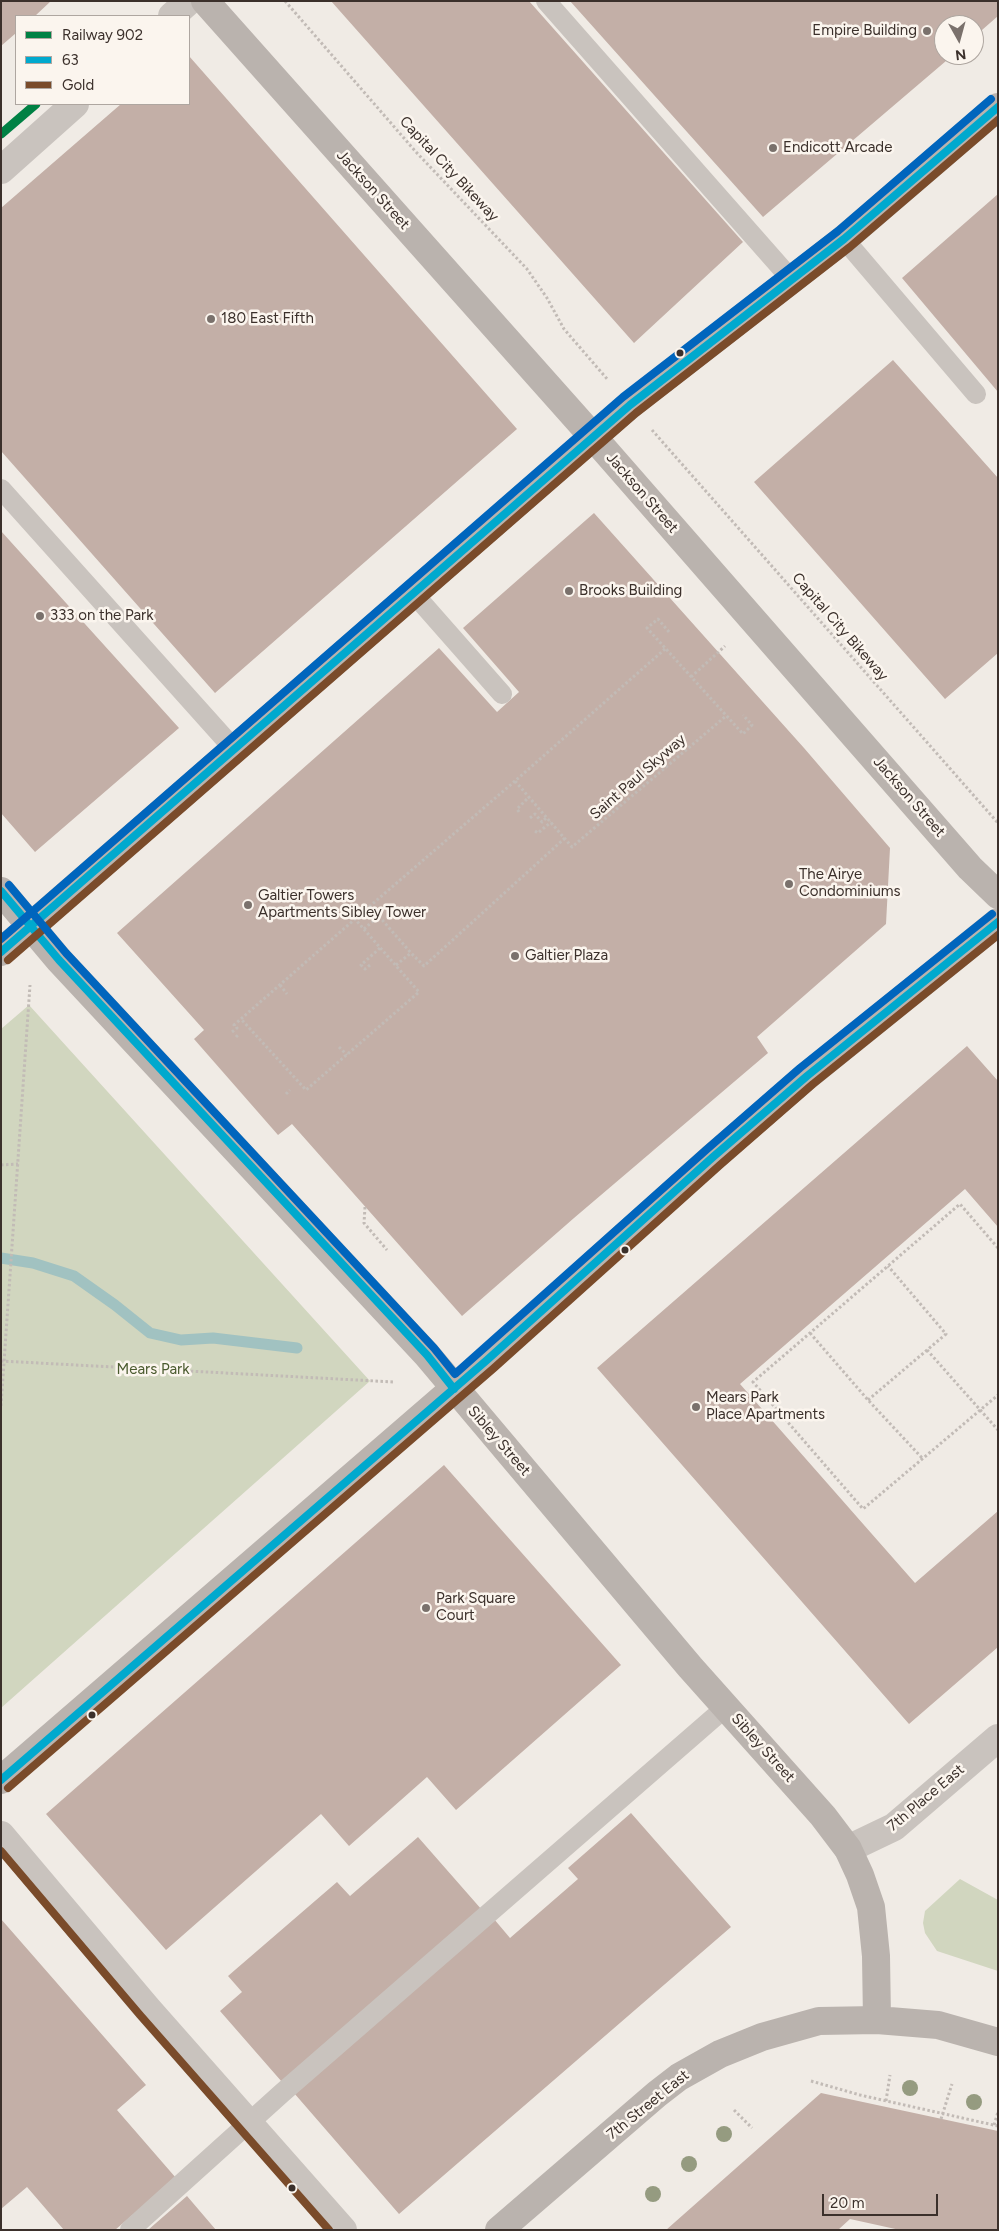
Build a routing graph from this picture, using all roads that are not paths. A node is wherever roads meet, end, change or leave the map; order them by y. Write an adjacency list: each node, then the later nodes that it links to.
1 (190, 1): 4 (street)
2 (205, 1): 11 (main road, Jackson Street)
3 (546, 1): 9 (lane)
4 (173, 15)
5 (74, 105): 7 (street)
6 (998, 107): 8 (main road)
7 (1, 170)
8 (844, 239): 9 (main road); 10 (lane)
9 (791, 279): 11 (main road)
10 (976, 394)
11 (594, 438): 13 (main road); 17 (main road, Jackson Street)
12 (1, 489): 15 (lane)
13 (414, 594): 14 (lane); 15 (main road)
14 (502, 694)
15 (234, 749): 19 (main road)
16 (1, 891): 19 (main road, Sibley Street)
17 (998, 895)
18 (998, 922): 21 (main road)
19 (31, 927): 20 (main road); 21 (main road, Sibley Street)
20 (1, 952)
21 (454, 1389): 22 (main road, Sibley Street); 24 (main road)
22 (726, 1707): 26 (main road, Sibley Street); 29 (lane)
23 (998, 1738): 26 (street, 7th Place East)
24 (1, 1780)
25 (1, 1835): 29 (street)
26 (848, 1850): 27 (main road, Sibley Street)
27 (876, 2020): 28 (main road, 7th Street East); 32 (main road, 7th Street East)
28 (998, 2042)
29 (249, 2123): 30 (lane); 31 (street)
30 (130, 2230)
31 (343, 2230)
32 (499, 2230)

